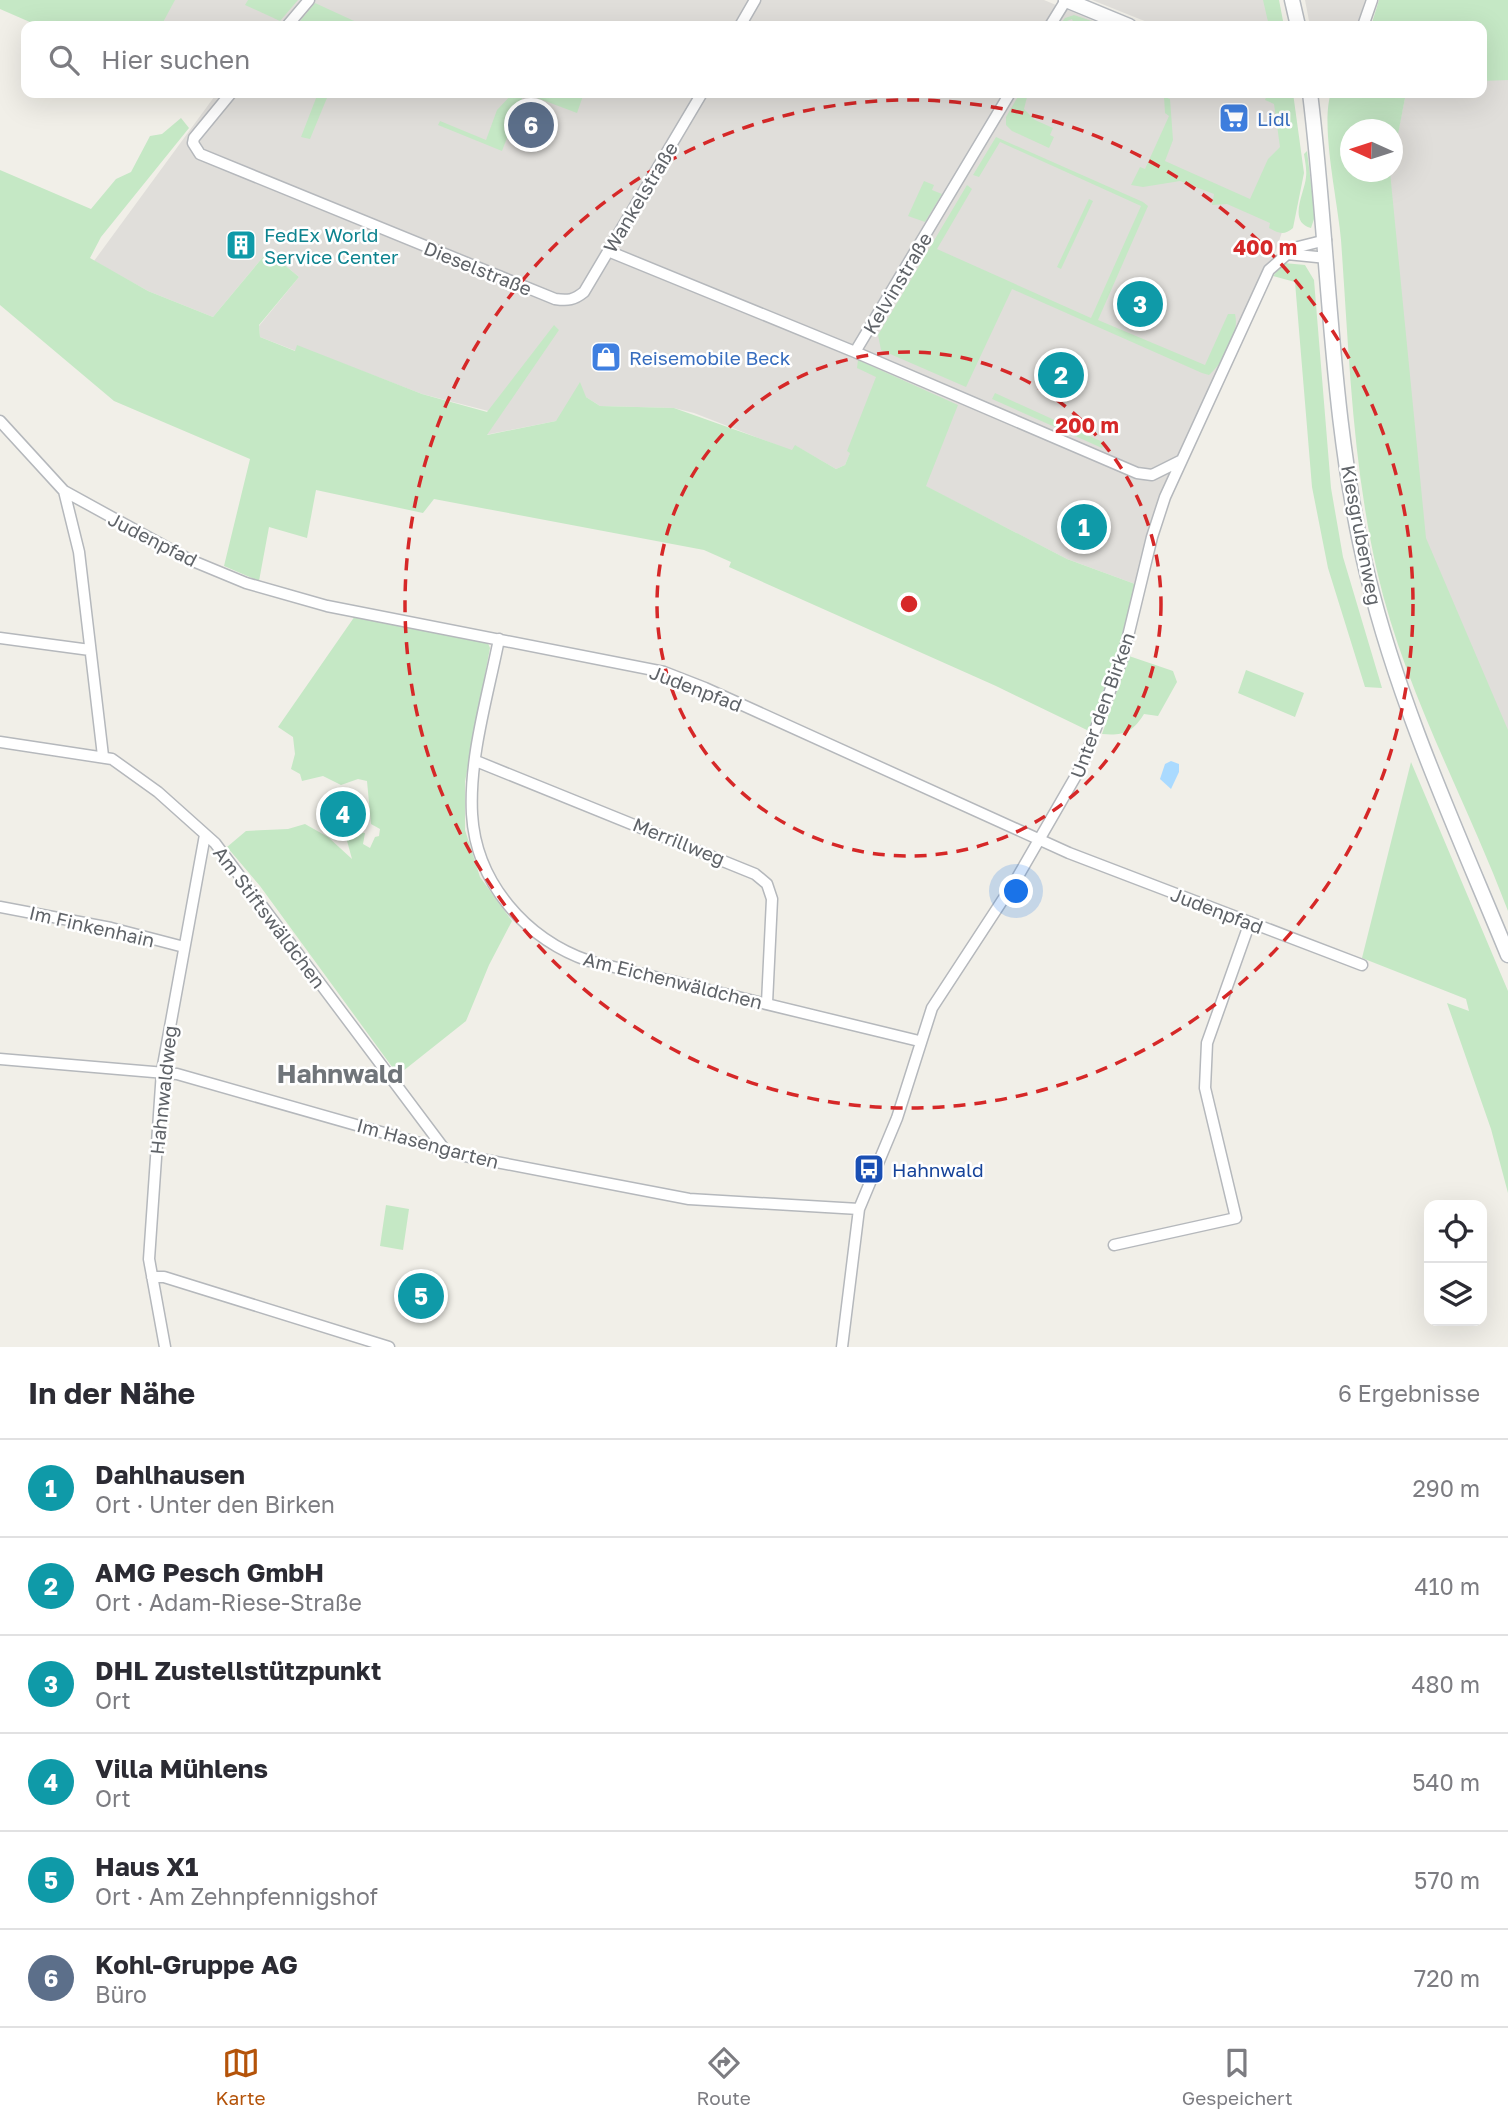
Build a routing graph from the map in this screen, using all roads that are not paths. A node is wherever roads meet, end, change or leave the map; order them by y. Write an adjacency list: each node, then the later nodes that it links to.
1 (309, 0): 6 (street)
2 (755, 0): 7 (street)
3 (1066, 0): 8 (street); 9 (main road)
4 (1290, 0): 10 (main road); 11 (main road)
5 (1372, 0): 12 (street)
6 (291, 21)
7 (743, 21)
8 (1053, 21)
9 (1117, 21)
10 (1288, 21)
11 (1296, 21)
12 (1365, 21)
13 (227, 98): 21 (street, Dieselstraße)
14 (699, 98): 18 (street, Wankelstraße)
15 (1007, 98): 22 (street, Kelvinstraße)
16 (1311, 98): 17 (main road, Kiesgrubenweg)
17 (1326, 240): 19 (street, Unter den Birken); 20 (main road, Kiesgrubenweg)
18 (608, 251): 21 (street, Wankelstraße); 22 (street, Kelvinstraße)
19 (1287, 254): 20 (street); 24 (street, Unter den Birken)
20 (1328, 258): 37 (main road, Kiesgrubenweg)
21 (575, 299)
22 (855, 352): 24 (street)
23 (0, 421): 25 (street, Judenpfad)
24 (1182, 460): 33 (street, Unter den Birken)
25 (64, 491): 27 (street, Judenpfad); 28 (street)
26 (0, 638): 28 (street)
27 (499, 639): 31 (street, Am Eichenwäldchen); 33 (street, Judenpfad)
28 (90, 650): 30 (street)
29 (0, 742): 30 (street)
30 (103, 756): 32 (street, Am Stiftswäldchen)
31 (476, 761): 39 (street, Am Eichenwäldchen); 39 (street, Merrillweg)
32 (205, 835): 36 (street, Hahnwaldweg); 43 (street, Am Stiftswäldchen)
33 (1040, 839): 35 (street, Judenpfad); 40 (street, Unter den Birken)
34 (0, 906): 36 (street, Im Finkenhain)
35 (1250, 922): 38 (street, Judenpfad); 45 (street)
36 (184, 947): 42 (street, Hahnwaldweg)
37 (1508, 955)
38 (1362, 965)
39 (767, 1003): 40 (street, Am Eichenwäldchen)
40 (919, 1041): 44 (street, Unter den Birken)
41 (0, 1059): 42 (street, Im Hasengarten)
42 (162, 1071): 43 (street, Im Hasengarten); 46 (street, Hahnwaldweg)
43 (445, 1150): 44 (street, Im Hasengarten)
44 (859, 1209): 49 (street, Unter den Birken)
45 (1114, 1245)
46 (152, 1277): 47 (street, Hahnwaldweg); 48 (street)
47 (165, 1347)
48 (389, 1347)
49 (842, 1347)

